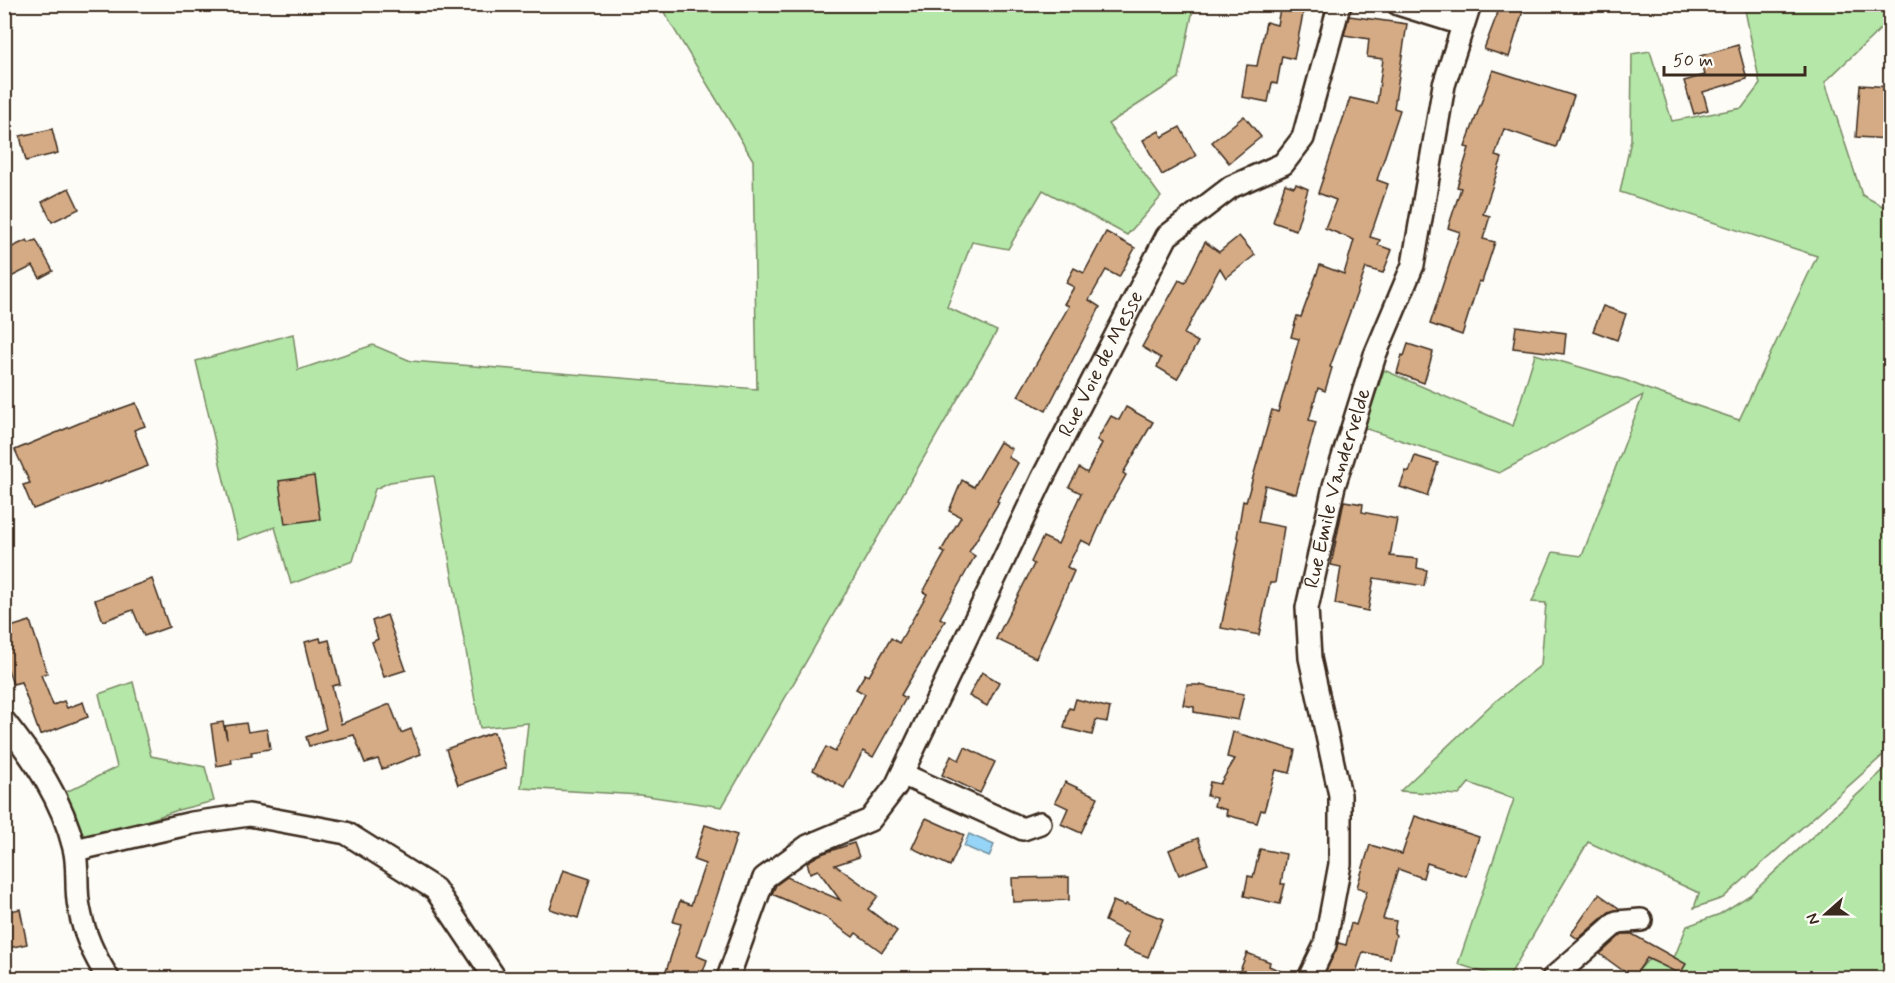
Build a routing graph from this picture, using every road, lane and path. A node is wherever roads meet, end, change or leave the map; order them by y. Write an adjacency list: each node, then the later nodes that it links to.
1 (1341, 4): 6 (street, Rue Voie de Messe)
2 (1398, 4): 4 (street)
3 (1470, 4): 4 (street, Rue Emile Vandervelde)
4 (1462, 24): 13 (street, Rue Emile Vandervelde)
5 (4, 721): 8 (street)
6 (902, 774): 7 (street); 12 (street, Rue Voie de Messe)
7 (1040, 823)
8 (75, 850): 10 (street); 11 (street)
9 (1641, 920): 14 (street)
10 (108, 978)
11 (495, 978)
12 (728, 978)
13 (1309, 978)
14 (1553, 978)

